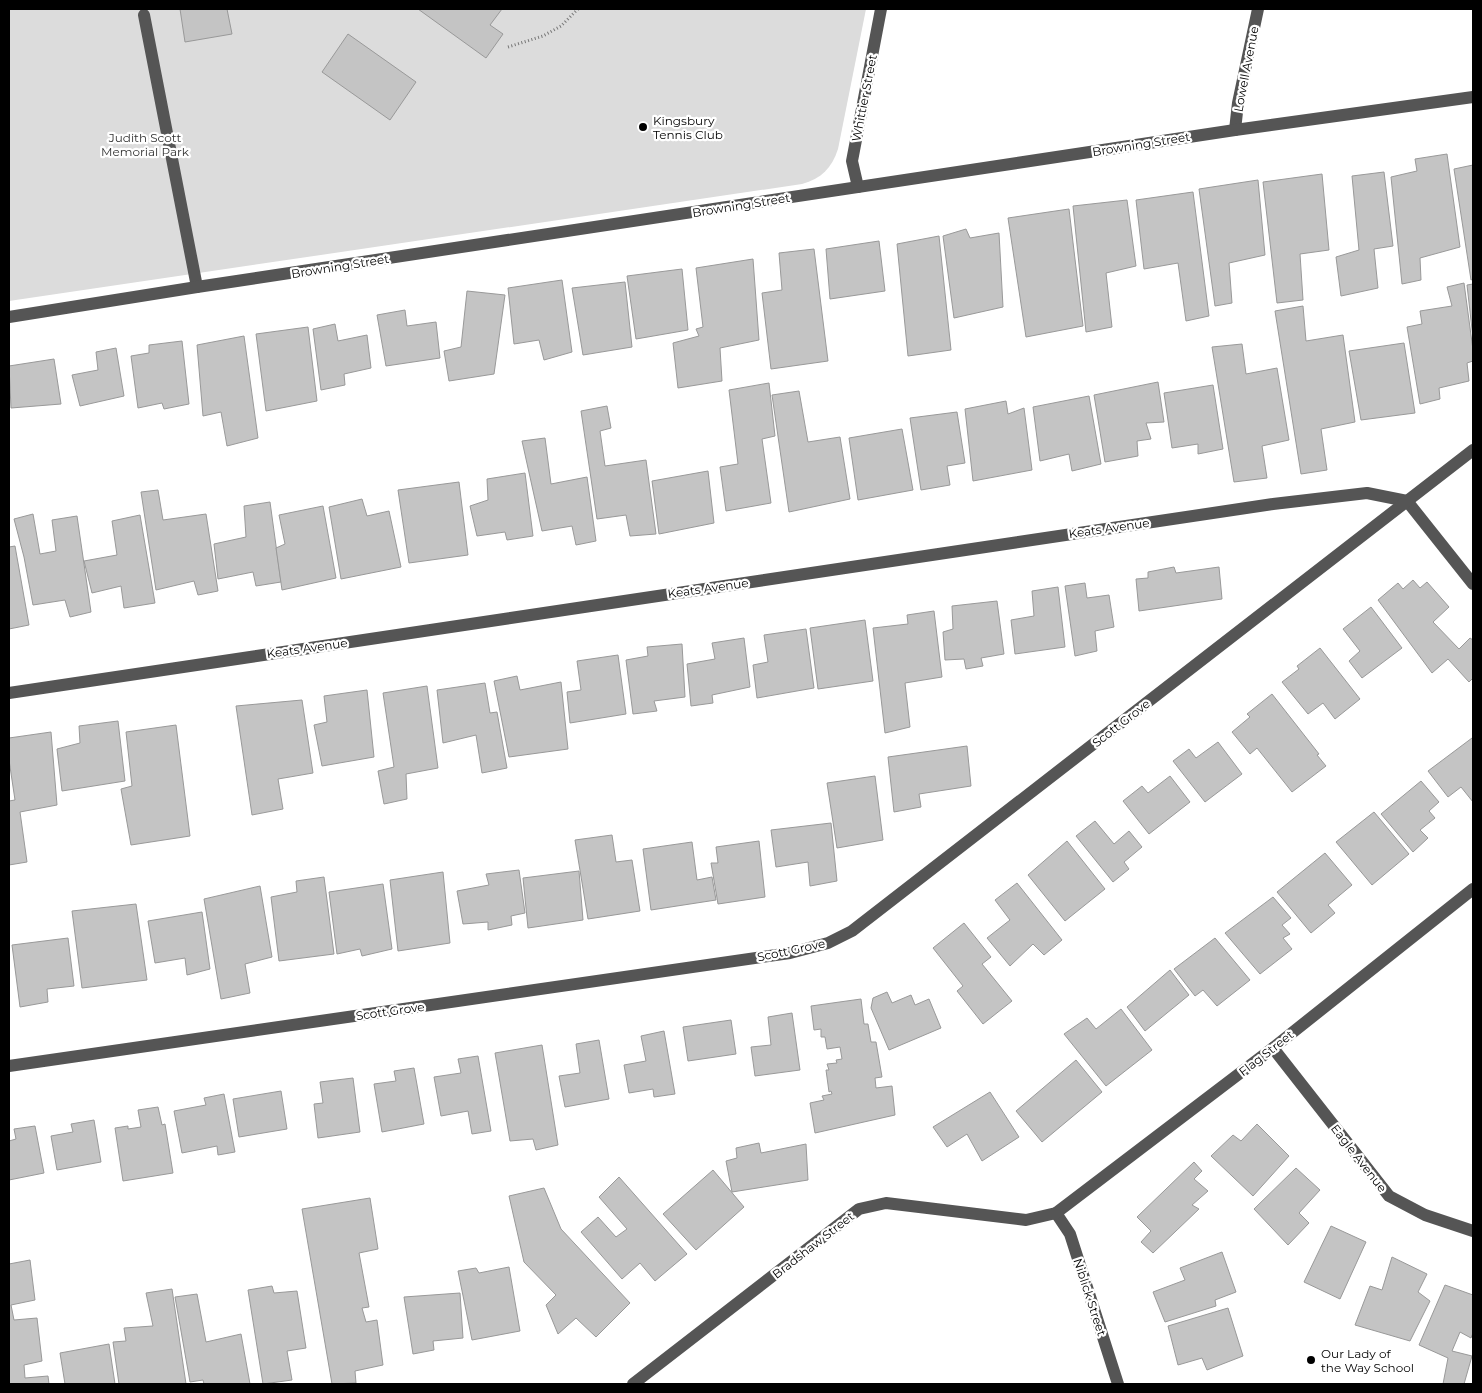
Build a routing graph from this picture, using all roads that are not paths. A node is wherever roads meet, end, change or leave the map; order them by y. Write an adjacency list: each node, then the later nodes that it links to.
1 (881, 9): 6 (street, Whittier Street)
2 (1258, 9): 5 (street, Lowell Avenue)
3 (144, 16): 7 (street)
4 (1473, 97): 5 (street, Browning Street)
5 (1235, 130): 6 (street, Browning Street)
6 (858, 187): 7 (street, Browning Street)
7 (197, 287): 8 (street, Browning Street)
8 (9, 317)
9 (1473, 450): 10 (street, Scott Grove)
10 (1408, 501): 11 (street); 12 (street, Keats Avenue); 15 (street, Scott Grove)
11 (1473, 584)
12 (9, 693)
13 (1473, 889): 14 (street, Flag Street)
14 (1273, 1048): 16 (street, Flag Street); 17 (street, Eagle Avenue)
15 (9, 1066)
16 (1056, 1212): 18 (street, Bradshaw Street); 19 (street, Niblick Street)
17 (1473, 1230)
18 (633, 1384)
19 (1118, 1384)

